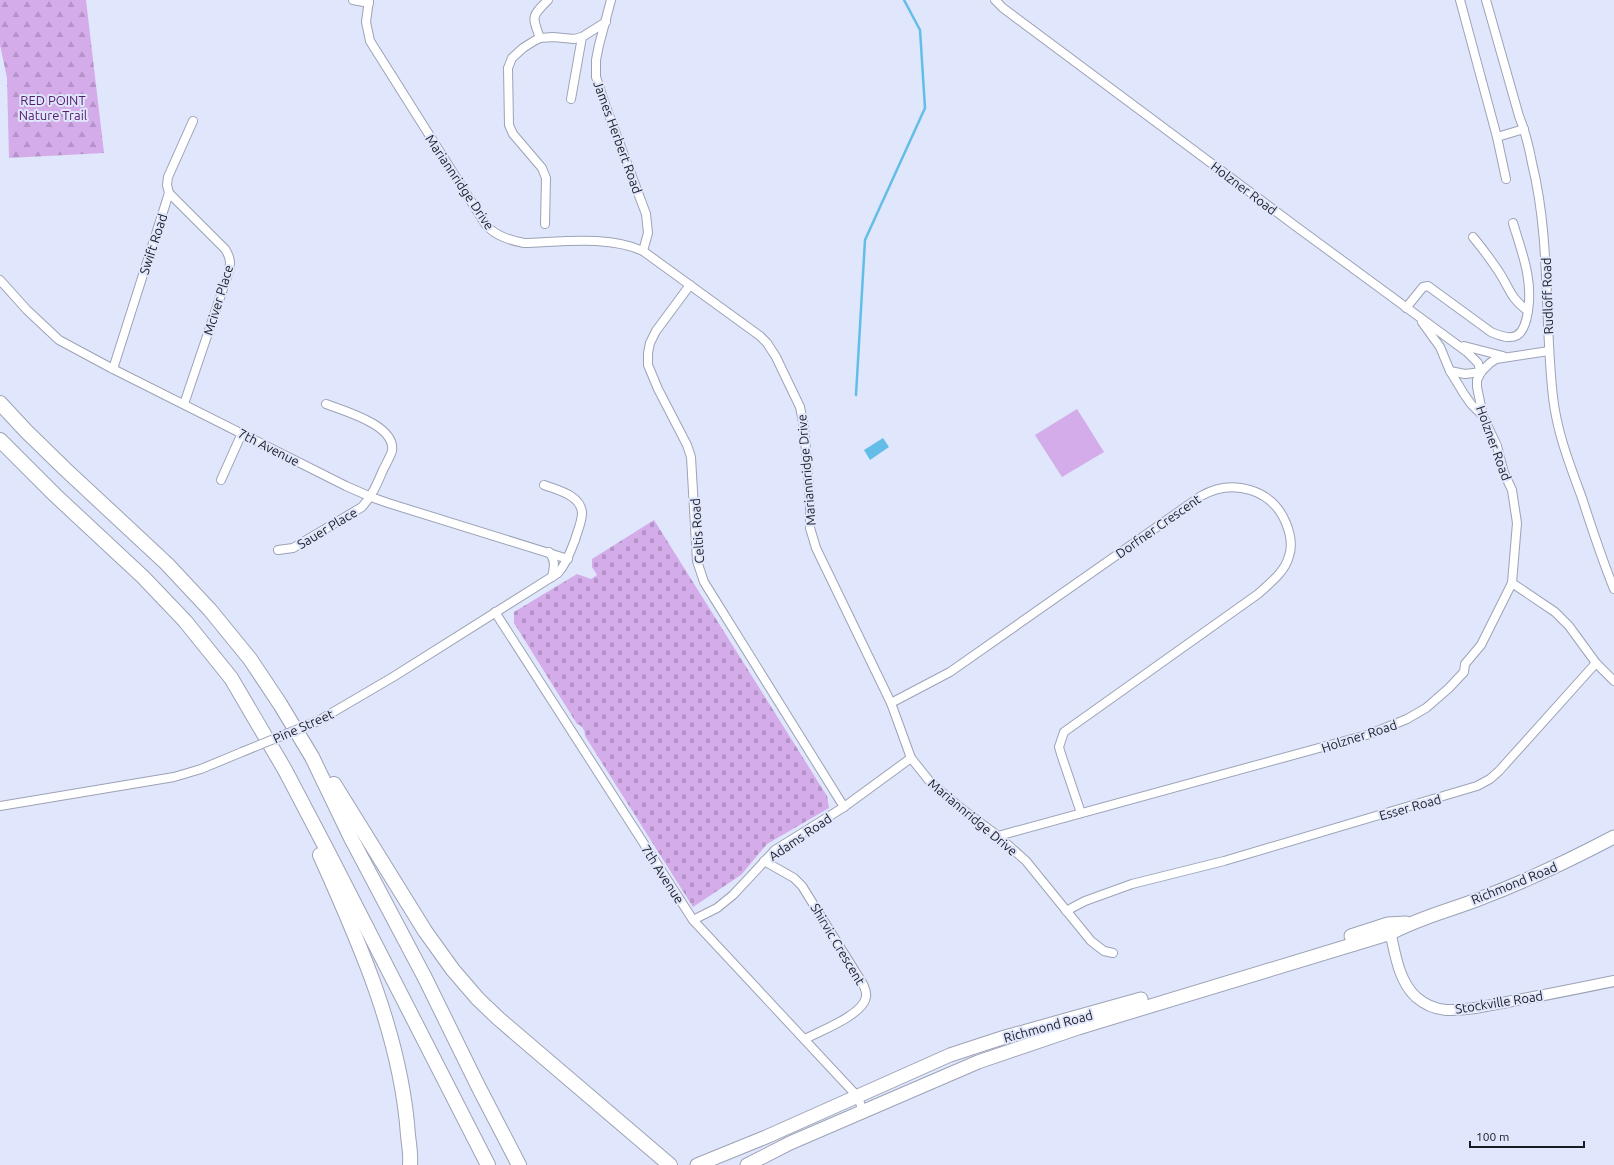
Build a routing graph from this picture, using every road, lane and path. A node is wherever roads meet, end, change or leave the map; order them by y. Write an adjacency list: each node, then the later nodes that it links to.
1 (354, 0): 7 (street)
2 (548, 0): 10 (street)
3 (611, 0): 8 (street, James Herbert Road)
4 (995, 0): 23 (street, Holzner Road)
5 (1460, 0): 14 (street)
6 (1486, 0): 13 (street, Rudloff Road)
7 (369, 2): 20 (street, Mariannridge Drive)
8 (606, 22): 9 (street); 20 (street, James Herbert Road)
9 (582, 36): 10 (street); 11 (street)
10 (540, 38): 18 (street)
11 (571, 100)
12 (193, 121): 16 (street, Swift Road)
13 (1524, 129): 14 (street); 27 (street, Rudloff Road)
14 (1497, 137): 15 (street)
15 (1506, 179)
16 (169, 193): 29 (street, Swift Road); 33 (street, Mciver Place)
17 (1513, 223): 24 (street)
18 (545, 224)
19 (1473, 236): 24 (street)
20 (643, 251): 22 (street, Mariannridge Drive)
21 (0, 280): 29 (street, 7th Avenue)
22 (690, 285): 50 (street, Mariannridge Drive); 55 (street, Celtis Road)
23 (1406, 308): 24 (street); 25 (street, Holzner Road)
24 (1528, 311)
25 (1418, 316): 26 (street); 30 (street, Holzner Road)
26 (1454, 342): 28 (street); 31 (street)
27 (1549, 351): 28 (street); 46 (street, Rudloff Road)
28 (1505, 357): 31 (street)
29 (113, 369): 33 (street, 7th Avenue)
30 (1450, 371): 31 (street); 35 (street, Holzner Road)
31 (1481, 372): 35 (street, Holzner Road)
32 (0, 403): 51 (highway)
33 (184, 404): 36 (street, 7th Avenue)
34 (326, 404): 40 (street)
35 (1483, 416): 45 (street, Holzner Road)
36 (242, 434): 38 (street); 40 (street, 7th Avenue)
37 (0, 440): 53 (highway)
38 (221, 480)
39 (544, 485): 43 (street)
40 (371, 497): 41 (street, Sauer Place); 42 (street, 7th Avenue)
41 (278, 550)
42 (549, 552): 43 (street, 7th Avenue); 44 (street)
43 (568, 559): 44 (street, Pine Street)
44 (552, 577): 47 (street, Pine Street)
45 (1512, 583): 48 (street); 56 (street, Holzner Road)
46 (1614, 589)
47 (495, 612): 54 (street, Pine Street, bridge); 61 (street, 7th Avenue)
48 (1596, 663): 49 (street); 60 (street, Esser Road)
49 (1614, 681)
50 (891, 703): 52 (street, Mariannridge Drive); 56 (street, Dorfner Crescent)
51 (312, 757): 70 (highway); 71 (highway)
52 (911, 758): 55 (street, Adams Road); 57 (street, Mariannridge Drive)
53 (285, 770): 68 (highway); 69 (highway)
54 (0, 806)
55 (844, 807): 59 (street, Adams Road)
56 (1081, 812): 57 (street, Holzner Road)
57 (998, 836): 60 (street, Mariannridge Drive)
58 (1614, 837): 62 (highway, Richmond Road)
59 (764, 861): 61 (street, Adams Road); 65 (street, Shirvic Crescent)
60 (1066, 911): 63 (street, Mariannridge Drive)
61 (693, 920): 65 (street, 7th Avenue)
62 (1390, 929): 64 (street, Stockville Road); 66 (highway, Richmond Road); 67 (highway, Richmond Road)
63 (1113, 953)
64 (1614, 981)
65 (805, 1040): 66 (street, 7th Avenue)
66 (858, 1097): 67 (street, 7th Avenue); 72 (highway, Richmond Road)
67 (863, 1112): 73 (highway, Richmond Road)
68 (410, 1165)
69 (488, 1165)
70 (519, 1165)
71 (670, 1165)
72 (697, 1165)
73 (747, 1165)

